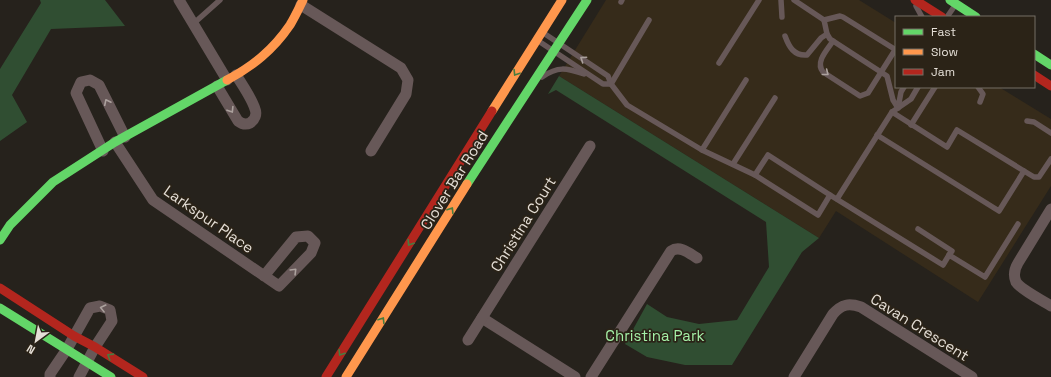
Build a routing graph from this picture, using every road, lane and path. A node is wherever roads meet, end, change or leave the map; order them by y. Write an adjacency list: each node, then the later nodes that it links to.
1 (179, 0): 18 (street)
2 (220, 0): 18 (lane)
3 (562, 0): 19 (main road, Clover Bar Road)
4 (587, 0): 24 (main road, Clover Bar Road)
5 (759, 0): 28 (lane)
6 (781, 0): 15 (lane)
7 (794, 0): 17 (lane)
8 (914, 0): 12 (lane); 13 (main road)
9 (302, 2): 32 (main road); 55 (street)
10 (953, 2): 11 (main road); 14 (lane)
11 (966, 14)
12 (922, 16)
13 (940, 16)
14 (947, 16)
15 (782, 17)
16 (649, 20): 35 (lane)
17 (824, 20): 20 (lane); 25 (lane)
18 (193, 24): 32 (street)
19 (542, 32): 22 (main road, Clover Bar Road); 24 (lane)
20 (827, 34): 21 (lane); 23 (lane)
21 (785, 36)
22 (537, 40): 24 (lane); 82 (main road, Clover Bar Road, one-way to 82)
23 (833, 41): 30 (lane); 30 (lane, one-way to 30)
24 (556, 46): 33 (lane); 35 (lane, one-way to 24); 42 (main road, Clover Bar Road)
25 (895, 49)
26 (895, 52): 30 (lane)
27 (1035, 55): 29 (main road)
28 (719, 62)
29 (1051, 65)
30 (882, 72): 45 (lane)
31 (1035, 76): 37 (main road)
32 (232, 78): 36 (main road); 36 (street, one-way to 32)
33 (593, 78): 35 (lane); 42 (lane)
34 (746, 80): 53 (lane)
35 (611, 84): 53 (lane)
36 (217, 86): 51 (main road)
37 (1051, 86)
38 (903, 88): 45 (lane)
39 (917, 88): 45 (lane)
40 (934, 88): 48 (lane)
41 (979, 88): 44 (lane)
42 (528, 89): 83 (main road, Clover Bar Road, one-way to 42)
43 (775, 98): 57 (lane)
44 (980, 102)
45 (898, 108): 46 (lane)
46 (892, 112): 48 (lane); 50 (lane)
47 (1027, 121): 49 (lane)
48 (912, 125): 58 (lane)
49 (1051, 133)
50 (877, 135): 58 (lane); 61 (lane)
51 (120, 140): 54 (main road); 54 (street, Larkspur Place, one-way to 54); 68 (street, Larkspur Place)
52 (590, 146): 72 (street, Christina Court)
53 (702, 150): 57 (lane)
54 (103, 151): 65 (main road)
55 (372, 151)
56 (1051, 159): 58 (lane)
57 (733, 164): 59 (lane)
58 (1024, 171)
59 (755, 175): 60 (lane); 60 (lane)
60 (830, 195): 61 (lane)
61 (837, 199): 66 (lane)
62 (1049, 216): 70 (street)
63 (1018, 224): 66 (lane)
64 (918, 229): 66 (lane)
65 (0, 240)
66 (949, 255)
67 (697, 258): 85 (street)
68 (264, 276): 68 (street, Larkspur Place, one-way to 68)
69 (0, 288): 73 (main road)
70 (1051, 306)
71 (0, 308): 76 (main road)
72 (482, 318): 74 (street, Christina Court); 84 (street)
73 (74, 336): 75 (main road); 75 (street, one-way to 73); 76 (street)
74 (468, 340)
75 (95, 347): 77 (street); 81 (main road, one-way to 75)
76 (67, 349): 77 (main road); 78 (street)
77 (87, 362): 79 (street); 80 (main road)
78 (50, 377)
79 (79, 377)
80 (111, 377)
81 (143, 377)
82 (326, 377)
83 (346, 377)
84 (575, 377)
85 (591, 377)
86 (794, 377): 87 (street, Cavan Crescent)
87 (972, 377)

